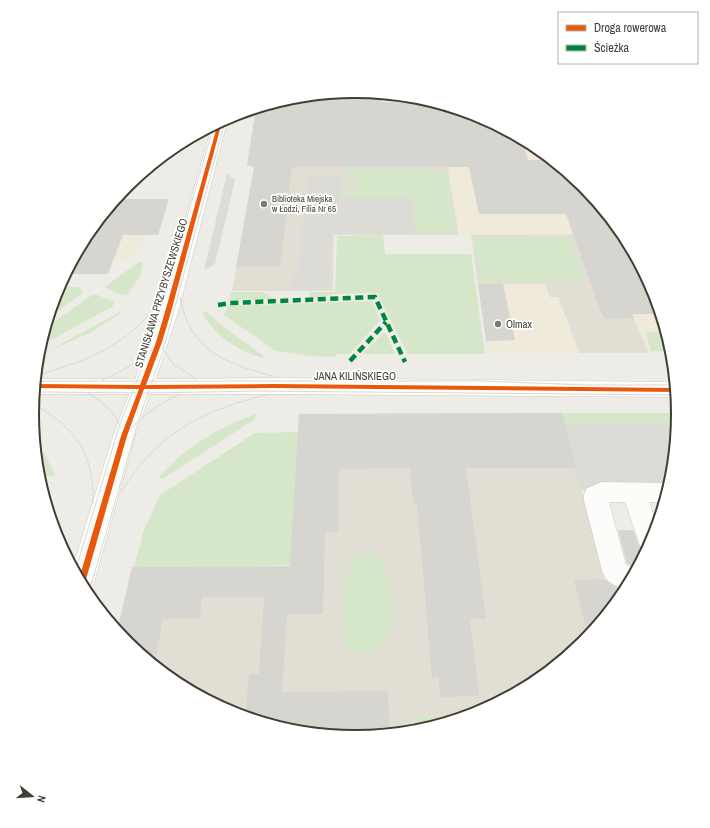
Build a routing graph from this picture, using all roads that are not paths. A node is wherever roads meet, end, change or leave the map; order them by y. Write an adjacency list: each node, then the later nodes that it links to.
1 (218, 130): 3 (street, STANISŁAWA PRZYBYSZEWSKIEGO)
2 (41, 386): 3 (street, JANA KILIŃSKIEGO)
3 (143, 387): 4 (street, JANA KILIŃSKIEGO); 8 (street, STANISŁAWA PRZYBYSZEWSKIEGO)
4 (670, 390)
5 (634, 492): 6 (street); 7 (street); 9 (street)
6 (661, 492)
7 (647, 534)
8 (83, 576)
9 (626, 576)

